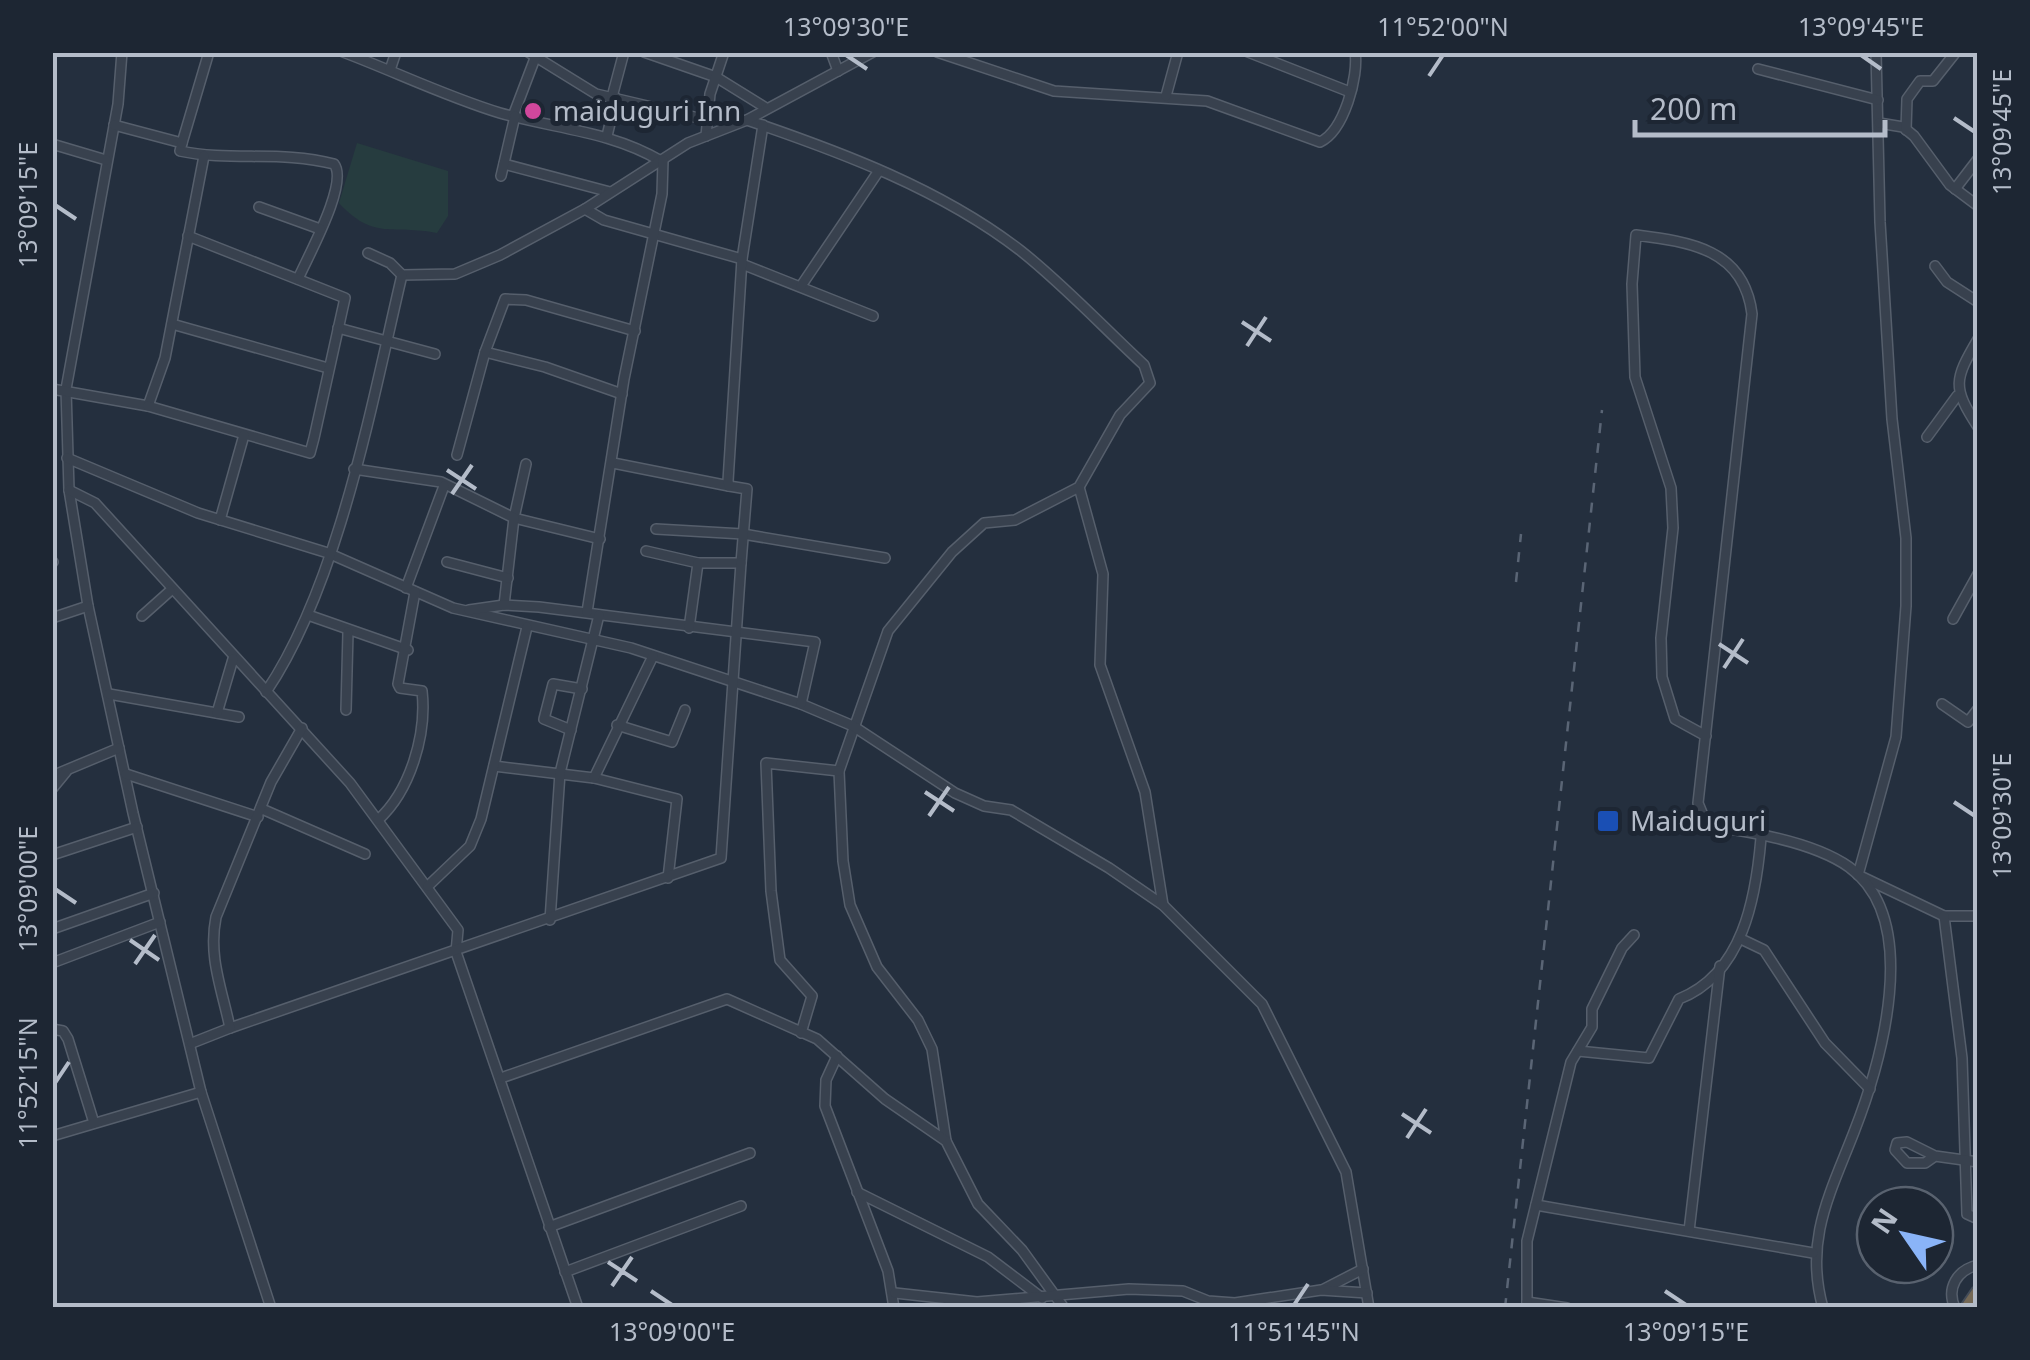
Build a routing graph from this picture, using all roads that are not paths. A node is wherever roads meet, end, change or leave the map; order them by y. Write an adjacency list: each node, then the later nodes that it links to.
1 (209, 52): 35 (street)
2 (343, 52): 18 (street)
3 (396, 52): 18 (street)
4 (624, 52): 23 (street)
5 (644, 52): 20 (street)
6 (724, 52): 20 (street)
7 (831, 52): 19 (street)
8 (873, 52): 19 (street)
9 (938, 52): 22 (street)
10 (1178, 52): 22 (street)
11 (1248, 52): 21 (street)
12 (1355, 52): 21 (street)
13 (1876, 52): 24 (street)
14 (1956, 52): 32 (street)
15 (118, 54): 30 (street)
16 (534, 54): 23 (street); 26 (street)
17 (1758, 69): 24 (street)
18 (390, 70): 26 (street)
19 (838, 71): 25 (street)
20 (716, 77): 25 (street); 27 (street)
21 (1350, 92): 22 (street)
22 (1166, 96)
23 (614, 98): 27 (street); 33 (street)
24 (1878, 100): 29 (street)
25 (766, 108): 28 (street)
26 (514, 116): 33 (street); 41 (street)
27 (707, 120): 34 (street)
28 (747, 120): 31 (street); 34 (street)
29 (1879, 123): 32 (street); 150 (street)
30 (114, 125): 35 (street); 39 (street)
31 (764, 125): 42 (street); 53 (street)
32 (1906, 130): 44 (street)
33 (606, 136): 40 (street)
34 (706, 136): 40 (street)
35 (182, 143): 37 (street)
36 (52, 144): 39 (street)
37 (204, 156): 49 (street); 51 (street)
38 (1978, 159): 44 (street)
39 (106, 160): 69 (street)
40 (662, 160): 45 (street); 50 (street)
41 (504, 164): 43 (street); 45 (street)
42 (878, 172): 57 (street); 83 (street)
43 (500, 176)
44 (1955, 189): 46 (street)
45 (610, 192): 48 (street)
46 (1978, 206)
47 (260, 207): 49 (street)
48 (585, 209): 50 (street); 55 (street)
49 (320, 229): 56 (street)
50 (654, 234): 53 (street); 62 (street)
51 (188, 236): 56 (street); 60 (street)
52 (368, 253): 55 (street)
53 (742, 262): 57 (street); 82 (street)
54 (1935, 266): 58 (street)
55 (402, 275): 64 (street)
56 (298, 279): 61 (street)
57 (801, 286): 59 (street)
58 (1978, 302)
59 (873, 316)
60 (172, 324): 67 (street); 72 (street)
61 (338, 328): 64 (street); 67 (street)
62 (635, 331): 65 (street); 70 (street)
63 (1978, 339): 71 (street)
64 (386, 341): 66 (street); 80 (street)
65 (485, 352): 70 (street); 76 (street)
66 (435, 354)
67 (328, 368): 74 (street)
68 (52, 389): 69 (street)
69 (66, 390): 72 (street); 77 (street)
70 (622, 394): 78 (street)
71 (1957, 396): 73 (street); 75 (street)
72 (148, 406): 74 (street)
73 (1978, 427)
74 (244, 436): 86 (street)
75 (1928, 437)
76 (457, 454)
77 (67, 458): 84 (street); 86 (street)
78 (613, 463): 82 (street); 89 (street)
79 (526, 464): 85 (street)
80 (354, 470): 81 (street); 91 (street)
81 (444, 486): 85 (street); 99 (street)
82 (729, 486): 88 (street)
83 (1079, 487): 129 (street); 154 (street)
84 (69, 490): 98 (street); 101 (street)
85 (514, 518): 89 (street); 97 (street)
86 (220, 520): 91 (street)
87 (656, 529): 88 (street)
88 (743, 534): 92 (street); 95 (street)
89 (600, 538): 103 (street)
90 (646, 551): 94 (street)
91 (328, 553): 99 (street); 104 (street)
92 (885, 558)
93 (448, 562): 97 (street)
94 (698, 563): 95 (street); 110 (street)
95 (741, 563): 112 (street)
96 (1978, 574): 108 (street)
97 (508, 578): 100 (street)
98 (170, 590): 105 (street); 116 (street)
99 (410, 590): 102 (street); 114 (street)
100 (504, 605): 102 (street); 103 (street)
101 (88, 606): 107 (street); 120 (street)
102 (463, 611): 109 (street)
103 (587, 612): 106 (street)
104 (308, 615): 111 (street); 119 (street)
105 (142, 616)
106 (600, 616): 110 (street); 113 (street)
107 (52, 618)
108 (1954, 619)
109 (527, 627): 113 (street); 134 (street)
110 (689, 628): 112 (street)
111 (348, 632): 114 (street); 124 (street)
112 (740, 632): 117 (street); 121 (street)
113 (595, 640): 115 (street); 118 (street)
114 (408, 650): 143 (street)
115 (654, 656): 117 (street); 128 (street)
116 (234, 659): 119 (street); 126 (street)
117 (734, 682): 121 (street); 151 (street)
118 (582, 690): 131 (street); 131 (street)
119 (266, 692): 130 (street)
120 (109, 694): 126 (street); 133 (street)
121 (801, 704): 129 (street)
122 (1942, 704): 123 (street)
123 (1978, 709)
124 (346, 710)
125 (685, 710): 128 (street)
126 (217, 713): 127 (street)
127 (238, 717)
128 (617, 725): 140 (street)
129 (853, 726): 136 (street); 154 (street)
130 (302, 728): 142 (street); 143 (street)
131 (571, 730): 137 (street)
132 (1706, 736): 132 (street); 145 (street)
133 (119, 748): 135 (street); 138 (street)
134 (494, 766): 137 (street); 152 (street)
135 (68, 770): 139 (street); 141 (street)
136 (839, 771): 167 (street); 176 (street)
137 (560, 773): 140 (street); 157 (street)
138 (126, 774): 142 (street); 146 (street)
139 (52, 776)
140 (594, 778): 151 (street)
141 (52, 789)
142 (260, 813): 148 (street); 165 (street)
143 (378, 820): 152 (street)
144 (1681, 822): 145 (street)
145 (1707, 825): 147 (street)
146 (137, 826): 149 (street); 153 (street)
147 (1761, 838): 150 (street); 161 (street)
148 (365, 854)
149 (52, 855)
150 (1858, 874): 155 (street); 172 (street)
151 (668, 878): 157 (street)
152 (428, 886): 162 (street)
153 (154, 893): 158 (street); 159 (street)
154 (1163, 905): 188 (street)
155 (1944, 916): 156 (street); 179 (street)
156 (1978, 916)
157 (550, 920): 162 (street)
158 (160, 922): 163 (street); 168 (street)
159 (52, 930)
160 (1634, 935): 169 (street)
161 (1741, 939): 164 (street); 172 (street)
162 (456, 952): 165 (street); 171 (street)
163 (52, 964)
164 (1720, 966): 169 (street); 185 (street)
165 (230, 1028): 168 (street)
166 (52, 1029): 174 (street)
167 (801, 1032): 170 (street); 171 (street)
168 (192, 1043): 173 (street)
169 (1578, 1052): 181 (street)
170 (837, 1056): 176 (street); 180 (street)
171 (501, 1078): 184 (street)
172 (1870, 1089): 186 (street)
173 (202, 1092): 174 (street); 198 (street)
174 (94, 1123): 175 (street)
175 (52, 1136)
176 (946, 1141): 194 (street)
177 (750, 1152): 184 (street)
178 (1935, 1156): 179 (street)
179 (1972, 1161): 183 (street)
180 (857, 1192): 192 (street); 195 (street)
181 (1536, 1205): 185 (street); 197 (street)
182 (741, 1206): 189 (street)
183 (1978, 1219)
184 (549, 1227): 189 (street)
185 (1689, 1231): 186 (street)
186 (1814, 1253): 205 (street)
187 (1978, 1265): 206 (street)
188 (1363, 1269): 190 (street); 193 (street)
189 (565, 1272): 199 (street)
190 (1321, 1290): 193 (street); 196 (street)
191 (1978, 1292): 207 (highway)
192 (895, 1293): 195 (street); 200 (street)
193 (1367, 1293): 203 (street)
194 (1059, 1297): 195 (street); 196 (street); 201 (street)
195 (1042, 1298)
196 (1270, 1300): 202 (street)
197 (1527, 1305): 204 (street)
198 (271, 1308)
199 (578, 1308)
200 (894, 1308)
201 (1064, 1308)
202 (1258, 1308)
203 (1369, 1308)
204 (1567, 1308)
205 (1824, 1308)
206 (1955, 1308)
207 (1968, 1308)

